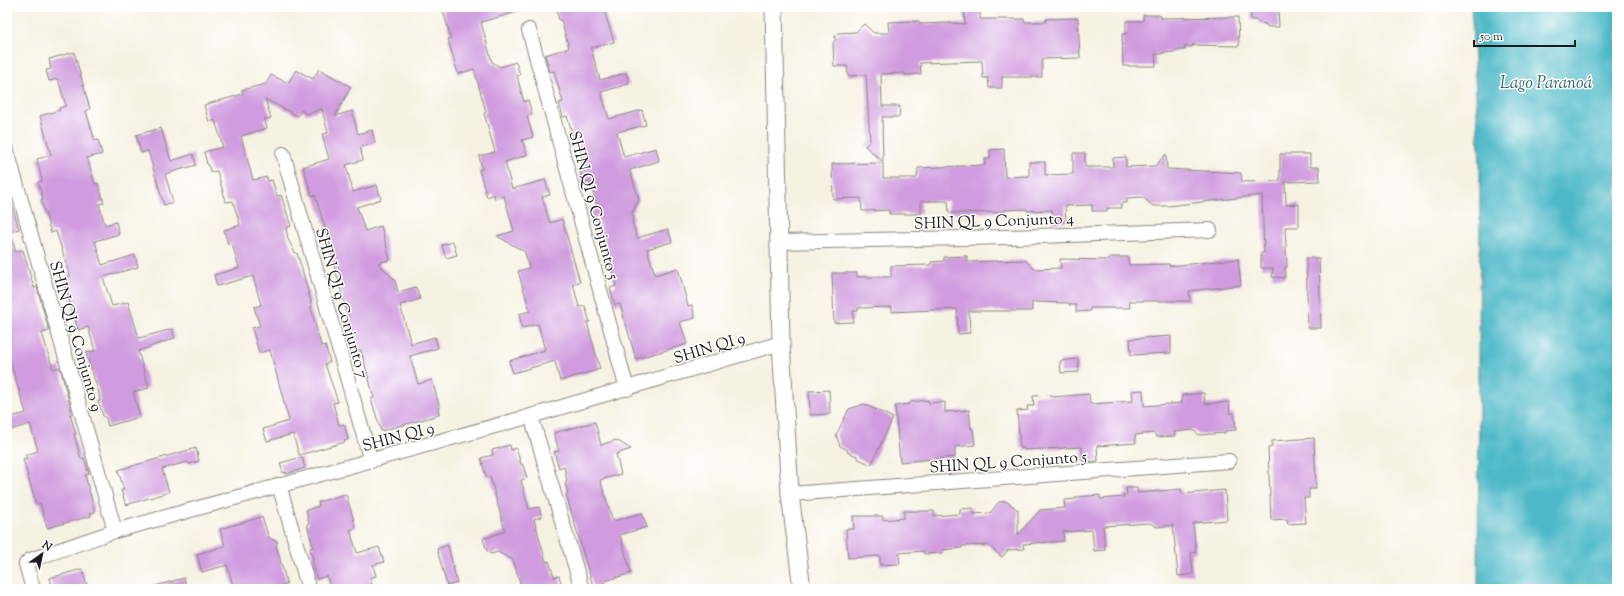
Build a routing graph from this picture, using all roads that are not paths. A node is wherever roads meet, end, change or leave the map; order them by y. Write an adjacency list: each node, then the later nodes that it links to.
1 (774, 7): 6 (street)
2 (529, 30): 8 (street, SHIN QI 9 Conjunto 5)
3 (7, 151): 14 (street, SHIN QI 9 Conjunto 9)
4 (282, 154): 10 (street, SHIN QI 9 Conjunto 7)
5 (1210, 230): 6 (street, SHIN QL 9 Conjunto 4)
6 (780, 242): 7 (street)
7 (781, 343): 8 (street, SHIN QI 9); 13 (street)
8 (627, 389): 9 (street, SHIN QI 9)
9 (531, 416): 10 (street, SHIN QI 9); 17 (street)
10 (371, 461): 12 (street, SHIN QI 9)
11 (1229, 461): 13 (street, SHIN QL 9 Conjunto 5)
12 (279, 485): 14 (street, SHIN QI 9); 16 (street)
13 (790, 494): 18 (street)
14 (115, 531): 15 (street, SHIN QI 9)
15 (33, 589)
16 (308, 589)
17 (582, 589)
18 (802, 589)

